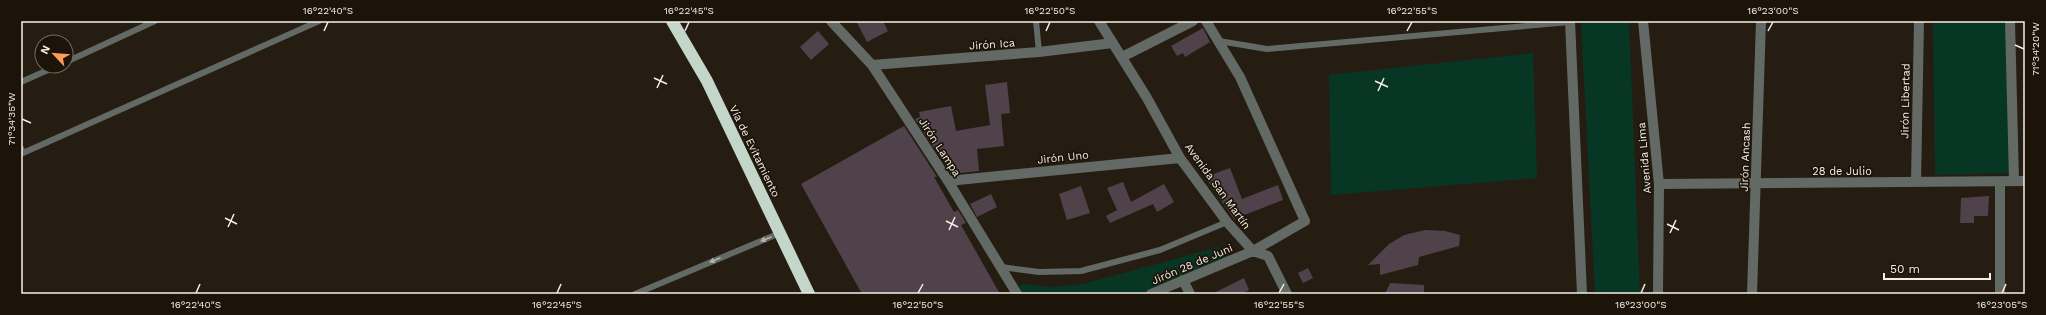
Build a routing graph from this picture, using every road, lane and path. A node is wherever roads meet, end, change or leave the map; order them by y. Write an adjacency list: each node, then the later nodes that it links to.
1 (155, 21): 18 (lane)
2 (319, 21): 22 (lane)
3 (672, 21): 32 (highway, Vía de Evitamiento)
4 (831, 21): 19 (street, Jirón Lampa)
5 (1036, 21): 16 (lane)
6 (1098, 21): 15 (street, Avenida San Martín)
7 (1193, 21): 17 (street)
8 (1206, 21): 14 (street)
9 (1643, 21): 30 (street, Avenida Lima)
10 (1761, 21): 29 (street, Jirón Ancash)
11 (1919, 21): 27 (street, Jirón Libertad)
12 (2010, 21): 25 (street)
13 (1570, 22): 14 (lane); 42 (street)
14 (1219, 41): 33 (street, Jirón 28 de Juni)
15 (1113, 43): 16 (street, Jirón Ica); 17 (street, Avenida San Martín)
16 (1040, 52): 19 (street, Jirón Ica)
17 (1122, 57): 23 (street, Avenida San Martín)
18 (74, 58)
19 (872, 65): 24 (street, Jirón Lampa)
20 (38, 74): 21 (lane)
21 (21, 82)
22 (21, 148)
23 (1180, 158): 24 (street, Jirón Uno); 31 (street, Avenida San Martín)
24 (948, 181): 34 (street, Jirón Lampa)
25 (2014, 181): 26 (street, 28 de Julio); 28 (street, 28 de Julio)
26 (2025, 181)
27 (1916, 182): 28 (street, 28 de Julio); 29 (street, 28 de Julio)
28 (2000, 182): 45 (street)
29 (1756, 183): 30 (street, 28 de Julio); 44 (street, Jirón Ancash)
30 (1659, 184): 43 (street, Avenida Lima)
31 (1227, 222): 33 (street, Avenida San Martín); 34 (lane)
32 (780, 233): 36 (lane, one-way to 36); 37 (highway, Vía de Evitamiento)
33 (1253, 251): 35 (street, Jirón 28 de Juni); 41 (street, Avenida San Martín)
34 (1001, 267): 38 (street, Jirón Lampa)
35 (1183, 280): 39 (street, Jirón 28 de Juni); 40 (street)
36 (635, 294)
37 (809, 294)
38 (1017, 294)
39 (1151, 294)
40 (1190, 294)
41 (1287, 294)
42 (1582, 294)
43 (1658, 294)
44 (1752, 294)
45 (2000, 294)

